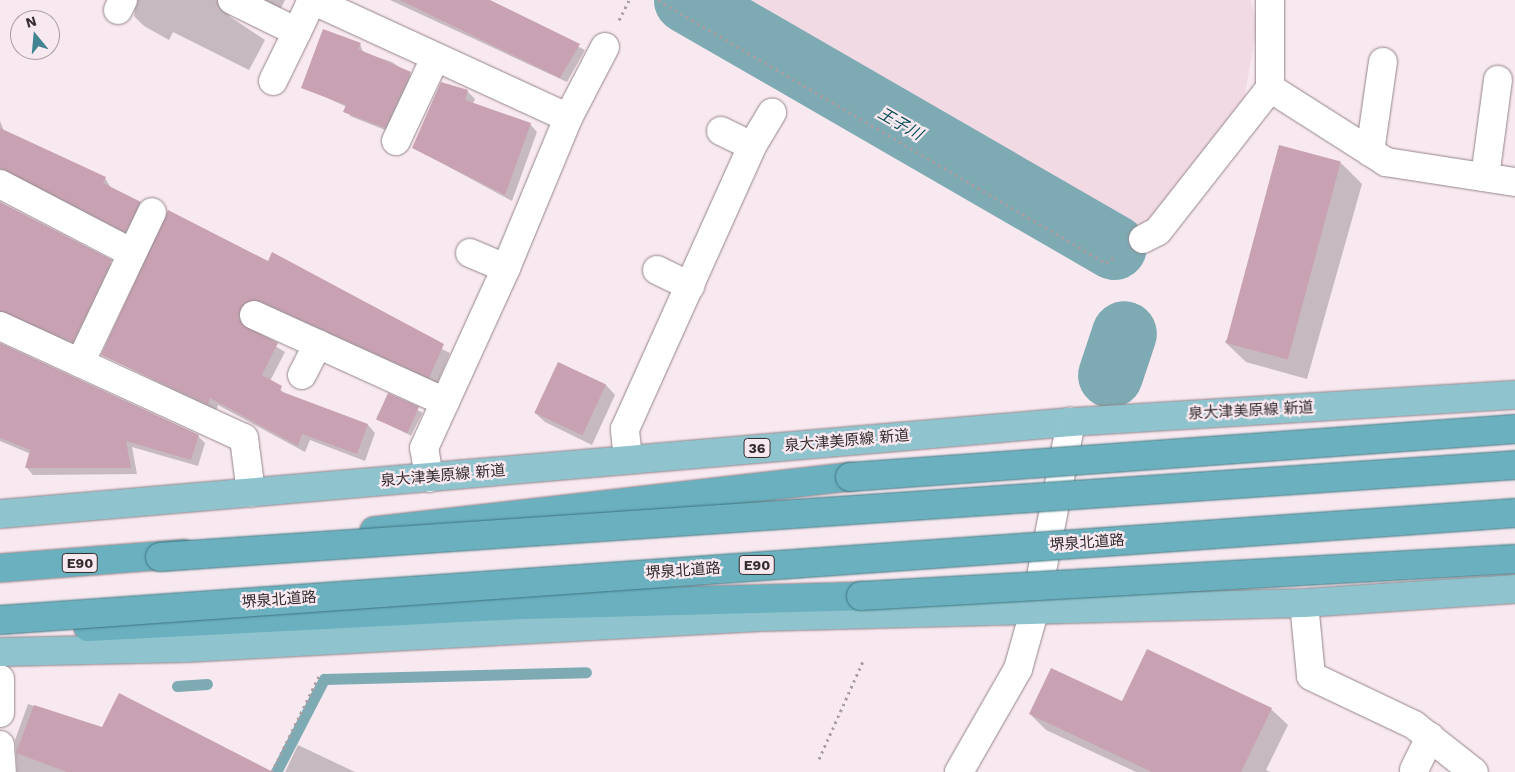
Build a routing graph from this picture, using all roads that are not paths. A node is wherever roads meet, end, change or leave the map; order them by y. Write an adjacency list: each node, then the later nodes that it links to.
1 (232, 0): 3 (street)
2 (1270, 0): 9 (street)
3 (297, 32): 5 (street); 8 (street)
4 (606, 48): 11 (street)
5 (435, 58): 11 (street); 13 (street)
6 (1383, 62): 15 (street)
7 (1498, 80): 16 (street)
8 (273, 81)
9 (1270, 88): 15 (street); 20 (street)
10 (772, 113): 14 (street)
11 (568, 118): 23 (street)
12 (721, 131): 14 (street)
13 (396, 142)
14 (752, 146): 25 (street)
15 (1370, 152): 16 (street)
16 (1485, 177): 17 (street)
17 (1515, 182)
18 (0, 184): 21 (street)
19 (152, 212): 21 (street)
20 (1143, 239)
21 (132, 253): 29 (street)
22 (470, 253): 23 (street)
23 (506, 268): 32 (street)
24 (656, 270): 25 (street)
25 (690, 286): 35 (street)
26 (254, 315): 28 (street)
27 (0, 326): 29 (street)
28 (318, 344): 30 (street); 32 (street)
29 (80, 363): 38 (street)
30 (302, 375)
31 (1515, 395): 33 (main road, 泉大津美原線 新道 / 36)
32 (445, 402): 37 (street)
33 (1071, 422): 35 (main road, 泉大津美原線 新道 / 36); 46 (street)
34 (1515, 429): 41 (highway, bridge)
35 (628, 459): 37 (main road, 泉大津美原線 新道 / 36)
36 (1515, 465): 41 (highway, E90, bridge)
37 (430, 478): 38 (main road, 泉大津美原線 新道 / 36)
38 (251, 493): 40 (main road, 泉大津美原線 新道 / 36)
39 (1515, 513): 47 (highway, 堺泉北道路 / E90, bridge)
40 (0, 514)
41 (160, 557): 43 (highway, E90)
42 (1515, 559): 48 (highway, bridge)
43 (0, 568)
44 (1515, 589): 45 (main road)
45 (1304, 603): 46 (main road); 52 (street)
46 (1034, 612): 49 (main road); 56 (street)
47 (0, 620)
48 (0, 631)
49 (0, 652)
50 (0, 679): 51 (street)
51 (0, 713)
52 (1430, 737): 54 (street); 57 (street)
53 (0, 745): 55 (street)
54 (1414, 770)
55 (2, 772)
56 (959, 772)
57 (1474, 772)

